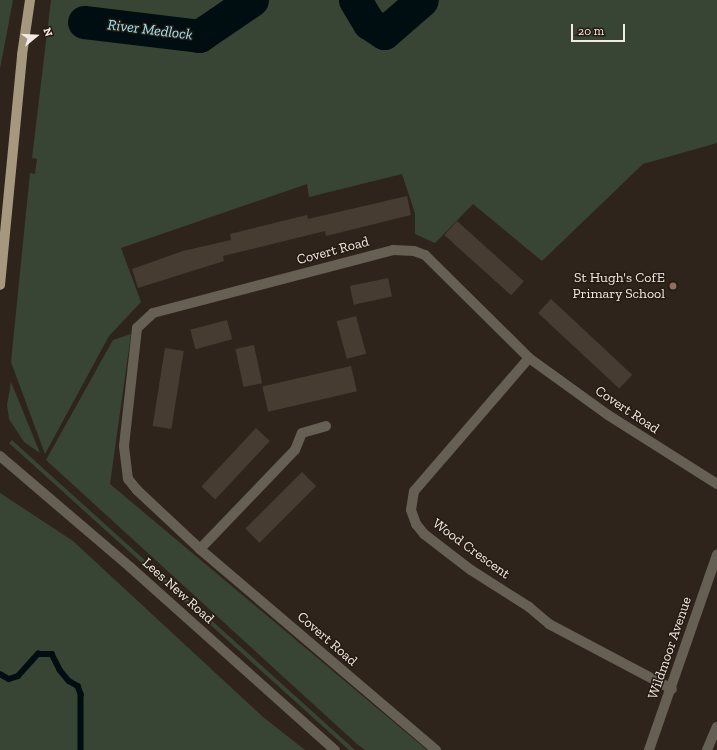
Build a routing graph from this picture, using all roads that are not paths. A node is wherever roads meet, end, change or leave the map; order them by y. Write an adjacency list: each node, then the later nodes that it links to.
1 (30, 0): 2 (main road)
2 (0, 285)
3 (529, 358): 6 (street, Covert Road); 7 (street, Covert Road); 9 (street, Wood Crescent)
4 (326, 426): 7 (street)
5 (0, 456): 11 (street, Lees New Road)
6 (717, 484)
7 (200, 549): 12 (street, Covert Road)
8 (717, 555): 9 (street, Wildmoor Avenue)
9 (672, 688): 13 (street, Wildmoor Avenue)
10 (717, 727): 14 (street)
11 (335, 750)
12 (436, 750)
13 (649, 750)
14 (707, 750)

